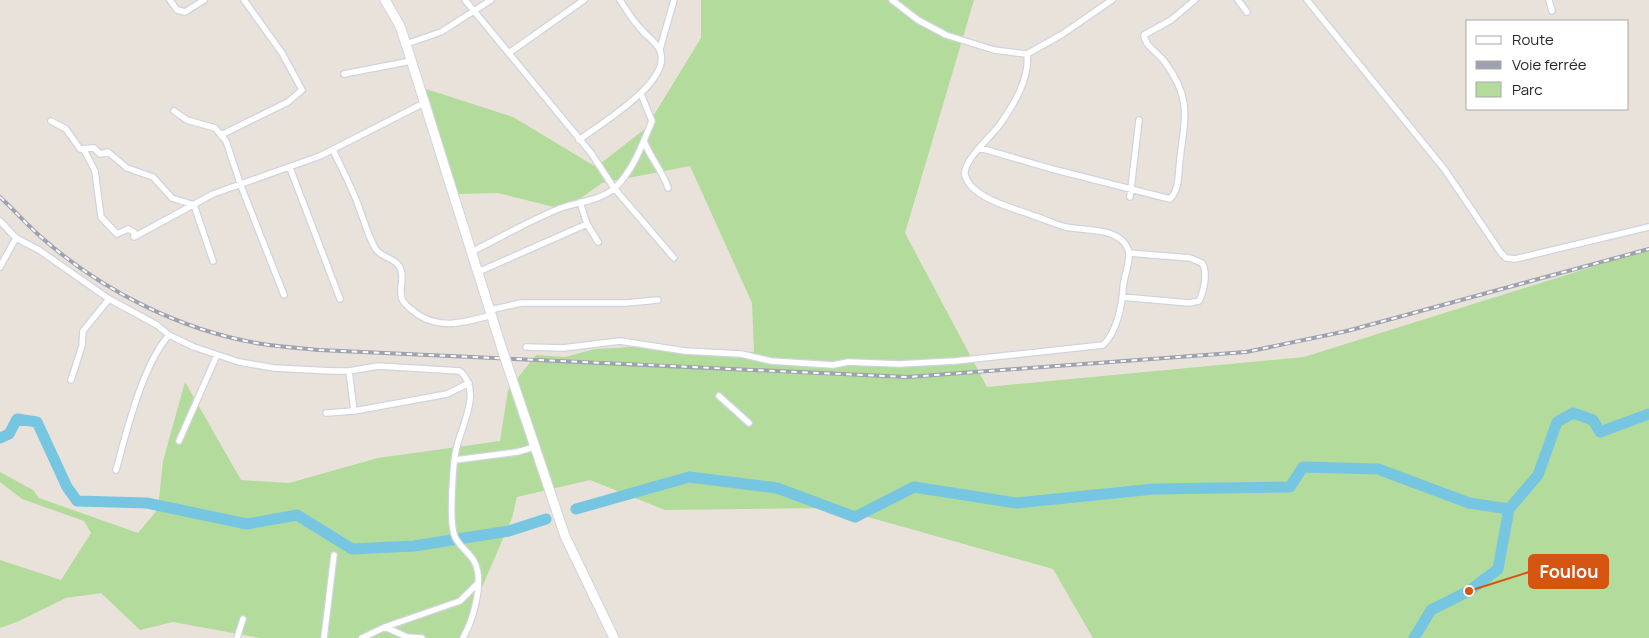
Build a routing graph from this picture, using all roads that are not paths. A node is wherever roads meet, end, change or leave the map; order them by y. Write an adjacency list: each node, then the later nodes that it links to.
1 (170, 0): 2 (street)
2 (204, 0)
3 (244, 0): 30 (street)
4 (385, 0): 19 (street)
5 (465, 0): 16 (street)
6 (491, 0): 16 (street)
7 (584, 0): 21 (street)
8 (620, 0): 20 (street)
9 (674, 0): 20 (street)
10 (892, 0): 22 (street)
11 (1112, 0): 22 (street)
12 (1195, 0): 40 (street)
13 (1238, 0): 18 (street)
14 (1307, 0): 46 (street)
15 (1549, 0): 17 (street)
16 (475, 11): 19 (street); 21 (street)
17 (1552, 11)
18 (1247, 12)
19 (406, 44): 23 (street)
20 (660, 49): 25 (street)
21 (509, 53): 31 (street)
22 (1027, 54): 33 (street)
23 (411, 61): 24 (street); 26 (street)
24 (344, 74)
25 (641, 94): 31 (street); 32 (street)
26 (424, 103): 35 (street); 49 (street)
27 (174, 111): 30 (street)
28 (1138, 120): 40 (street)
29 (51, 121): 34 (street)
30 (221, 135): 37 (street)
31 (580, 140): 38 (street)
32 (644, 140): 38 (street); 39 (street)
33 (980, 148): 40 (street); 50 (street)
34 (84, 150): 43 (street); 43 (street)
35 (332, 150): 36 (street); 60 (street)
36 (290, 168): 37 (street); 58 (street)
37 (240, 186): 43 (street); 55 (street)
38 (614, 188): 42 (street); 51 (street)
39 (668, 188)
40 (1131, 189): 41 (street)
41 (1130, 197)
42 (580, 202): 45 (street); 49 (street)
43 (194, 205): 52 (street)
44 (0, 220): 47 (street)
45 (587, 224): 48 (street); 54 (street)
46 (1649, 227)
47 (16, 238): 53 (street); 57 (street)
48 (598, 242)
49 (471, 252): 54 (street)
50 (1129, 253): 56 (street); 56 (street)
51 (674, 258)
52 (213, 261)
53 (0, 267)
54 (478, 272): 60 (street)
55 (284, 295)
56 (1122, 297): 62 (street)
57 (109, 299): 61 (street); 65 (street)
58 (340, 299)
59 (658, 300): 60 (street)
60 (491, 312): 72 (street, bridge)
61 (169, 335): 63 (street); 74 (street)
62 (526, 347)
63 (218, 355): 64 (street); 71 (street)
64 (349, 371): 66 (street); 68 (street)
65 (71, 380)
66 (469, 383): 68 (street); 73 (street)
67 (719, 396): 70 (street)
68 (354, 411): 69 (street)
69 (326, 413)
70 (749, 423)
71 (179, 441)
72 (535, 447): 73 (street); 84 (street)
73 (455, 460): 76 (street)
74 (116, 470)
75 (334, 555): 80 (street)
76 (478, 583): 78 (street); 83 (street)
77 (243, 620): 79 (street)
78 (385, 627): 81 (street); 82 (street)
79 (237, 638)
80 (324, 638)
81 (362, 638)
82 (422, 638)
83 (463, 638)
84 (614, 638)

